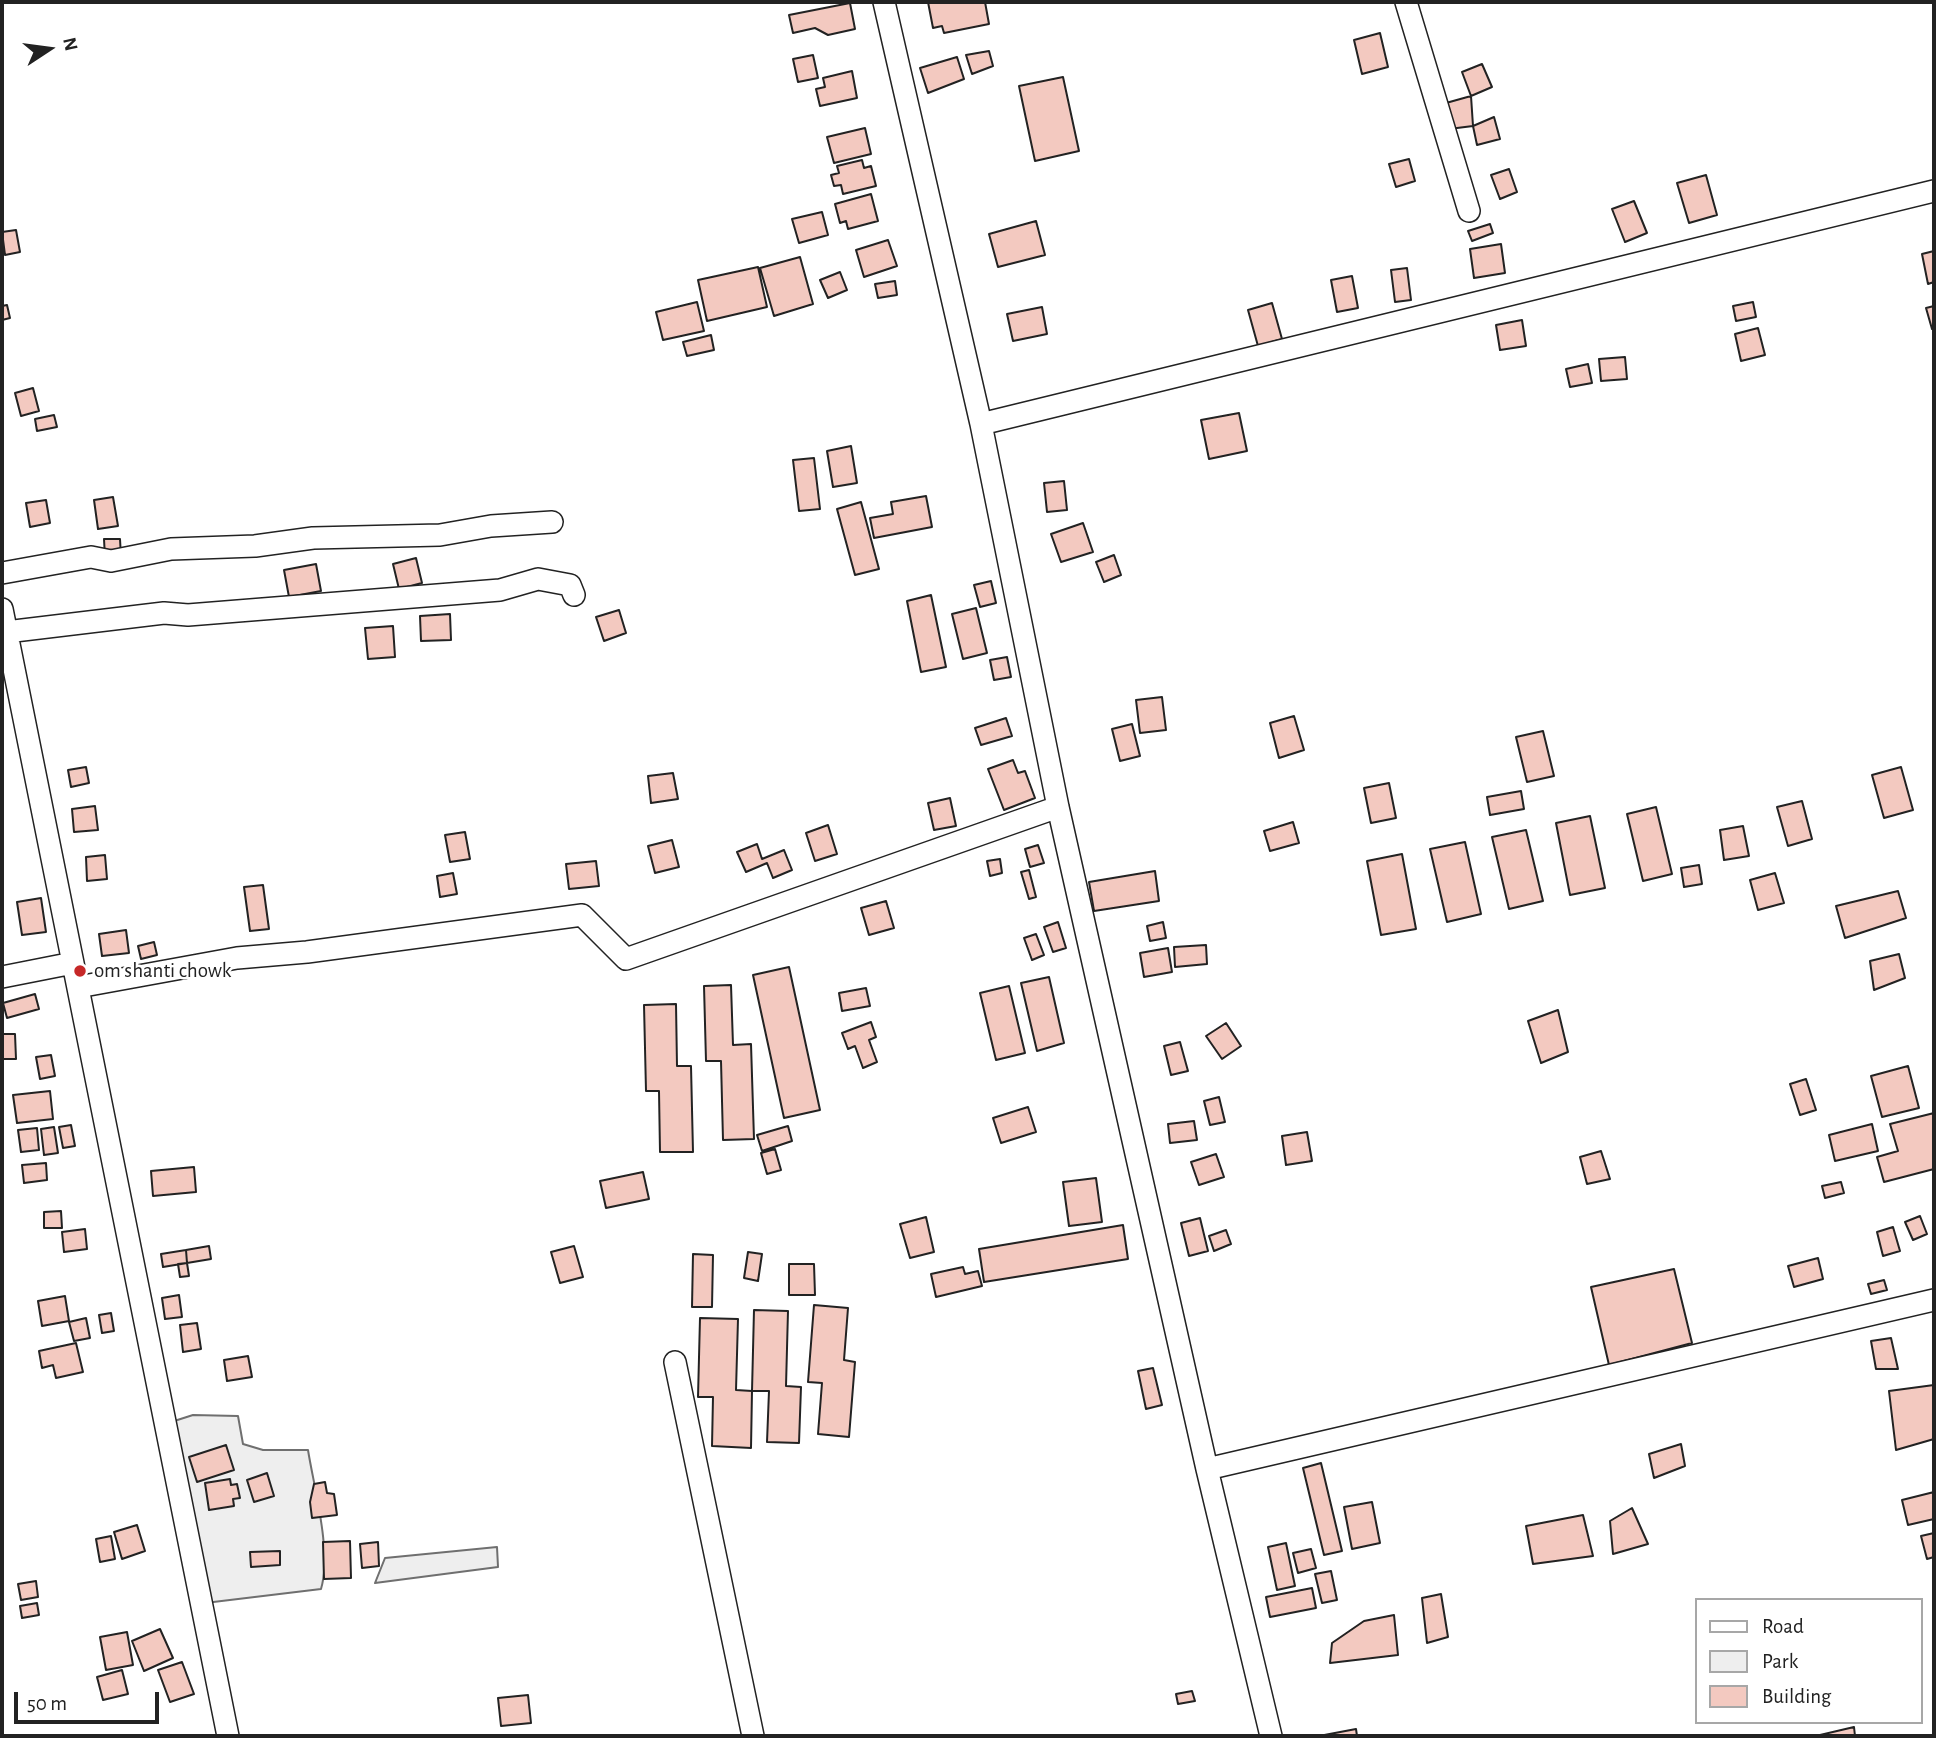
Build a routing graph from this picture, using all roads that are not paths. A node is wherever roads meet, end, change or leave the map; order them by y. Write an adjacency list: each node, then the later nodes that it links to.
1 (884, 2): 5 (street)
2 (1406, 2): 4 (street)
3 (1934, 191): 5 (street)
4 (1469, 211)
5 (981, 424): 11 (street)
6 (552, 522): 7 (street)
7 (2, 573)
8 (574, 595): 10 (street)
9 (2, 609): 10 (street)
10 (6, 632): 12 (street)
11 (1058, 807): 14 (street); 17 (street)
12 (73, 963): 13 (street); 14 (street)
13 (2, 978)
14 (78, 988): 18 (street)
15 (1934, 1300): 17 (street)
16 (675, 1362): 19 (street)
17 (1207, 1469): 20 (street)
18 (228, 1736)
19 (753, 1736)
20 (1271, 1736)

